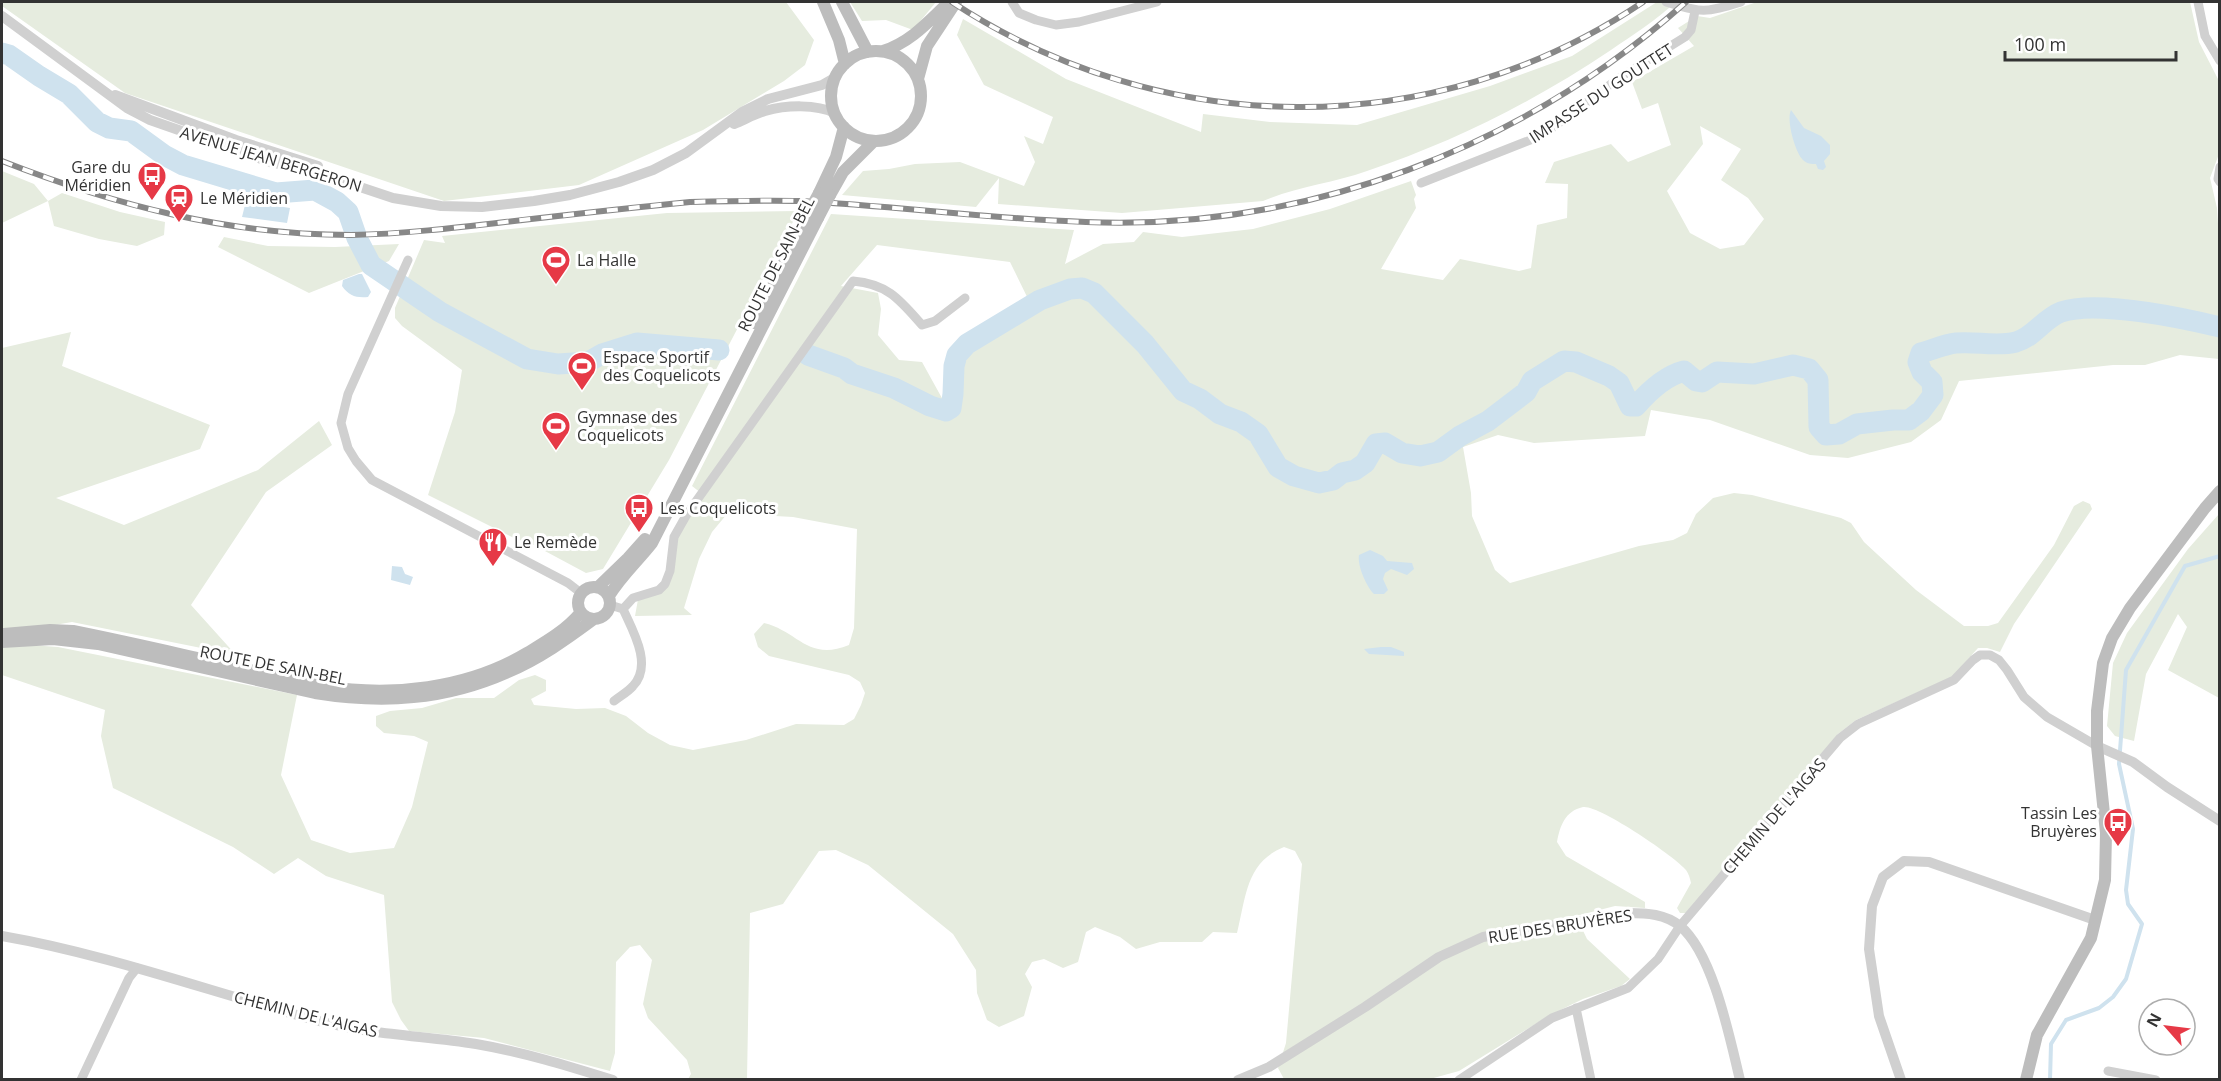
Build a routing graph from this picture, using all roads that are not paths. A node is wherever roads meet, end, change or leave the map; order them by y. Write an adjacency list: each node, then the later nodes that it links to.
1 (823, 2): 15 (main road)
2 (842, 2): 13 (main road)
3 (950, 2): 12 (main road)
4 (956, 2): 17 (main road)
5 (1012, 2): 6 (street)
6 (1157, 2)
7 (1666, 2): 10 (street)
8 (1741, 2): 10 (street)
9 (2198, 2): 14 (street)
10 (1695, 10): 24 (street, IMPASSE DU GOUTTET)
11 (2, 16): 20 (street, AVENUE JEAN BERGERON)
12 (883, 51): 13 (main road); 17 (main road)
13 (868, 52): 15 (main road)
14 (2220, 61)
15 (845, 64): 16 (main road)
16 (836, 77): 18 (main road); 20 (street, AVENUE JEAN BERGERON)
17 (918, 79): 21 (main road)
18 (835, 113): 19 (main road); 20 (street, AVENUE JEAN BERGERON)
19 (844, 127): 21 (main road); 25 (main road, ROUTE DE SAIN-BEL)
20 (720, 130)
21 (874, 141): 25 (main road, ROUTE DE SAIN-BEL)
22 (2220, 167): 23 (street)
23 (2220, 182)
24 (1421, 183)
25 (825, 194): 26 (main road, ROUTE DE SAIN-BEL, bridge)
26 (812, 217): 30 (main road, ROUTE DE SAIN-BEL); 32 (main road, ROUTE DE SAIN-BEL)
27 (408, 261): 31 (street)
28 (965, 297): 33 (street)
29 (2220, 491): 39 (main road)
30 (598, 587): 31 (main road); 32 (main road)
31 (581, 593): 34 (main road)
32 (610, 601): 33 (street); 35 (main road)
33 (623, 609): 38 (street)
34 (580, 612): 35 (main road); 36 (main road, ROUTE DE SAIN-BEL)
35 (594, 619): 37 (main road, ROUTE DE SAIN-BEL)
36 (2, 634)
37 (2, 642)
38 (614, 701)
39 (2097, 746): 40 (street); 41 (main road); 42 (street, CHEMIN DE L'AIGAS)
40 (2220, 821)
41 (2095, 920): 53 (street); 54 (main road)
42 (1680, 926): 45 (street, CHEMIN DE L'AIGAS); 49 (street, RUE DES BRUYÈRES); 52 (street, RUE DES BRUYÈRES)
43 (2, 936): 44 (street, CHEMIN DE L'AIGAS)
44 (137, 968): 47 (street, CHEMIN DE L'AIGAS); 48 (street)
45 (1576, 1008): 50 (street, CHEMIN DE L'AIGAS); 51 (street)
46 (2108, 1071): 55 (street)
47 (607, 1079)
48 (81, 1080)
49 (1238, 1080)
50 (1459, 1080)
51 (1591, 1080)
52 (1740, 1080)
53 (1901, 1080)
54 (2026, 1080)
55 (2156, 1080)

